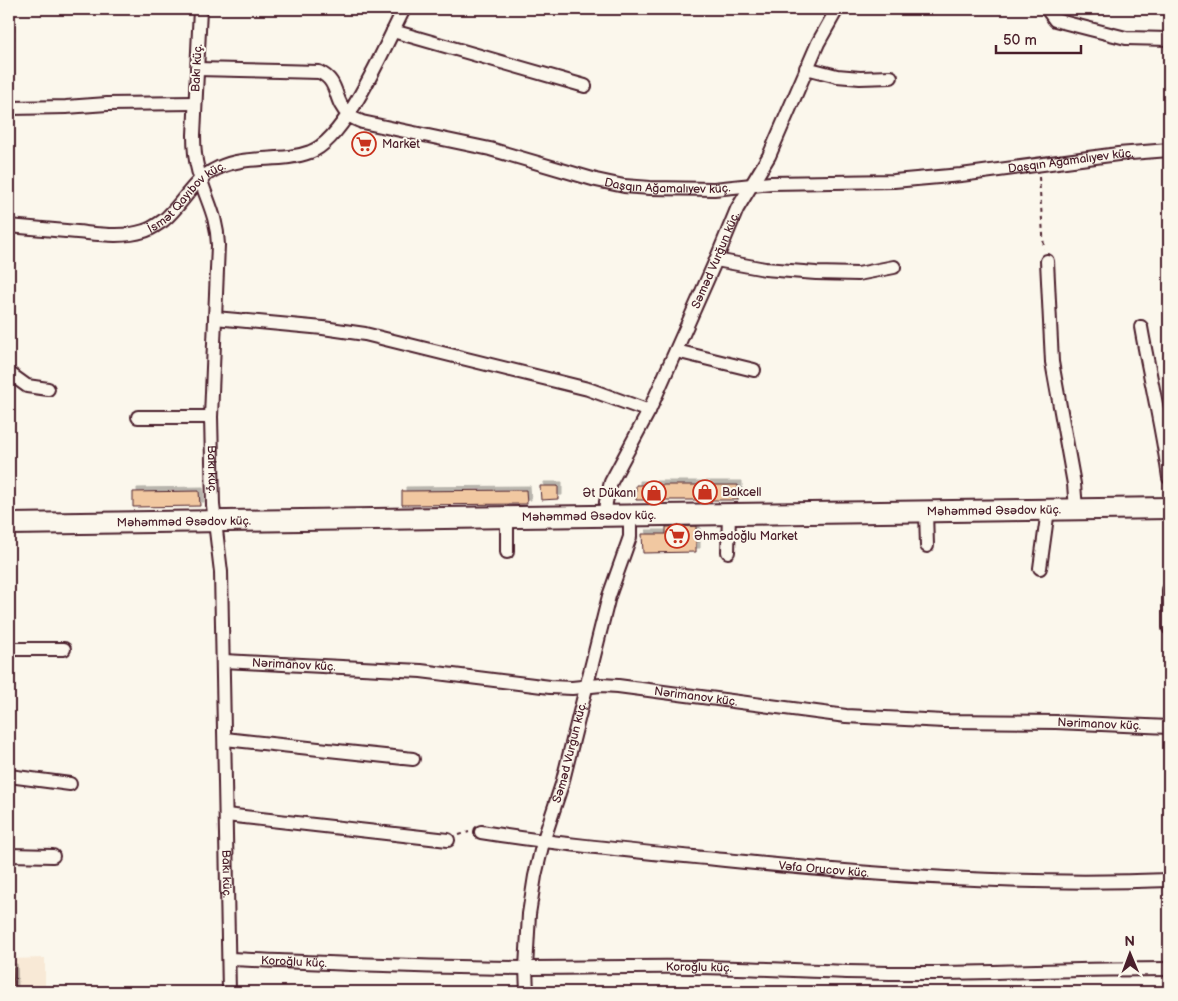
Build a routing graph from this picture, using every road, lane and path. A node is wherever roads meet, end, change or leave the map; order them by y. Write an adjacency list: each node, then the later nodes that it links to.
1 (14, 9): 13 (path)
2 (200, 9): 9 (street, Bakı küç.)
3 (404, 9): 6 (street, İsmət Qayıbov küç.)
4 (837, 9): 8 (street, Səməd Vurğun küç.)
5 (1047, 9): 7 (street)
6 (393, 31): 11 (street); 14 (street, İsmət Qayıbov küç.)
7 (1169, 39)
8 (806, 68): 10 (street); 19 (street, Səməd Vurğun küç.)
9 (197, 69): 12 (street, Bakı küç.); 14 (street)
10 (890, 77)
11 (585, 86)
12 (195, 103): 13 (street); 18 (street, Bakı küç.)
13 (11, 108): 15 (path)
14 (348, 115): 18 (street, İsmət Qayıbov küç.); 19 (street, Daşqın Ağamalıyev küç.)
15 (9, 143)
16 (1169, 150): 17 (street, Daşqın Ağamalıyev küç.)
17 (1038, 164): 19 (street, Daşqın Ağamalıyev küç.); 22 (path)
18 (200, 179): 20 (street, İsmət Qayıbov küç.); 24 (street, Bakı küç.)
19 (752, 185): 21 (street, Səməd Vurğun küç.)
20 (9, 226)
21 (716, 260): 23 (street); 26 (street, Səməd Vurğun küç.)
22 (1047, 261): 35 (street)
23 (894, 267)
24 (215, 318): 30 (street); 32 (street, Bakı küç.)
25 (1141, 328): 33 (street)
26 (676, 351): 27 (street); 30 (street, Səməd Vurğun küç.)
27 (754, 370)
28 (9, 373): 29 (street)
29 (48, 389)
30 (649, 411): 40 (street, Səməd Vurğun küç.)
31 (138, 417): 32 (street)
32 (211, 418): 42 (street, Bakı küç.)
33 (1169, 478)
34 (1169, 508): 35 (main road, Məhəmməd Əsədov küç.)
35 (1076, 509): 36 (main road, Məhəmməd Əsədov küç.)
36 (1048, 510): 37 (main road, Məhəmməd Əsədov küç.); 47 (street)
37 (926, 511): 38 (main road, Məhəmməd Əsədov küç.); 44 (street)
38 (728, 514): 39 (main road, Məhəmməd Əsədov küç.); 46 (street)
39 (630, 515): 40 (main road, Məhəmməd Əsədov küç.); 53 (street, Səməd Vurğun küç.)
40 (605, 516): 41 (main road, Məhəmməd Əsədov küç.)
41 (507, 517): 42 (main road, Məhəmməd Əsədov küç.); 45 (street)
42 (216, 522): 43 (main road, Məhəmməd Əsədov küç.); 52 (street, Bakı küç.)
43 (9, 524)
44 (927, 546)
45 (507, 552)
46 (728, 552)
47 (1040, 568)
48 (1169, 590): 49 (street)
49 (1169, 628)
50 (9, 649): 51 (street)
51 (64, 649)
52 (224, 661): 53 (street, Nərimanov küç.); 55 (street, Bakı küç.)
53 (587, 687): 54 (street, Nərimanov küç.); 62 (street, Səməd Vurğun küç.)
54 (1169, 727)
55 (224, 739): 56 (street); 59 (street, Bakı küç.)
56 (413, 759)
57 (9, 776): 58 (street)
58 (70, 784)
59 (226, 815): 61 (street); 66 (street, Bakı küç.)
60 (481, 832): 61 (path); 62 (street, Vəfa Orucov küç.)
61 (448, 840)
62 (543, 842): 65 (street, Vəfa Orucov küç.); 67 (street, Səməd Vurğun küç.)
63 (9, 855): 64 (street)
64 (53, 856)
65 (1169, 880)
66 (228, 959): 67 (street, Koroğlu küç.); 69 (street, Bakı küç.)
67 (526, 968): 68 (street, Koroğlu küç.); 70 (street, Səməd Vurğun küç.)
68 (1169, 969)
69 (229, 992)
70 (527, 992)

